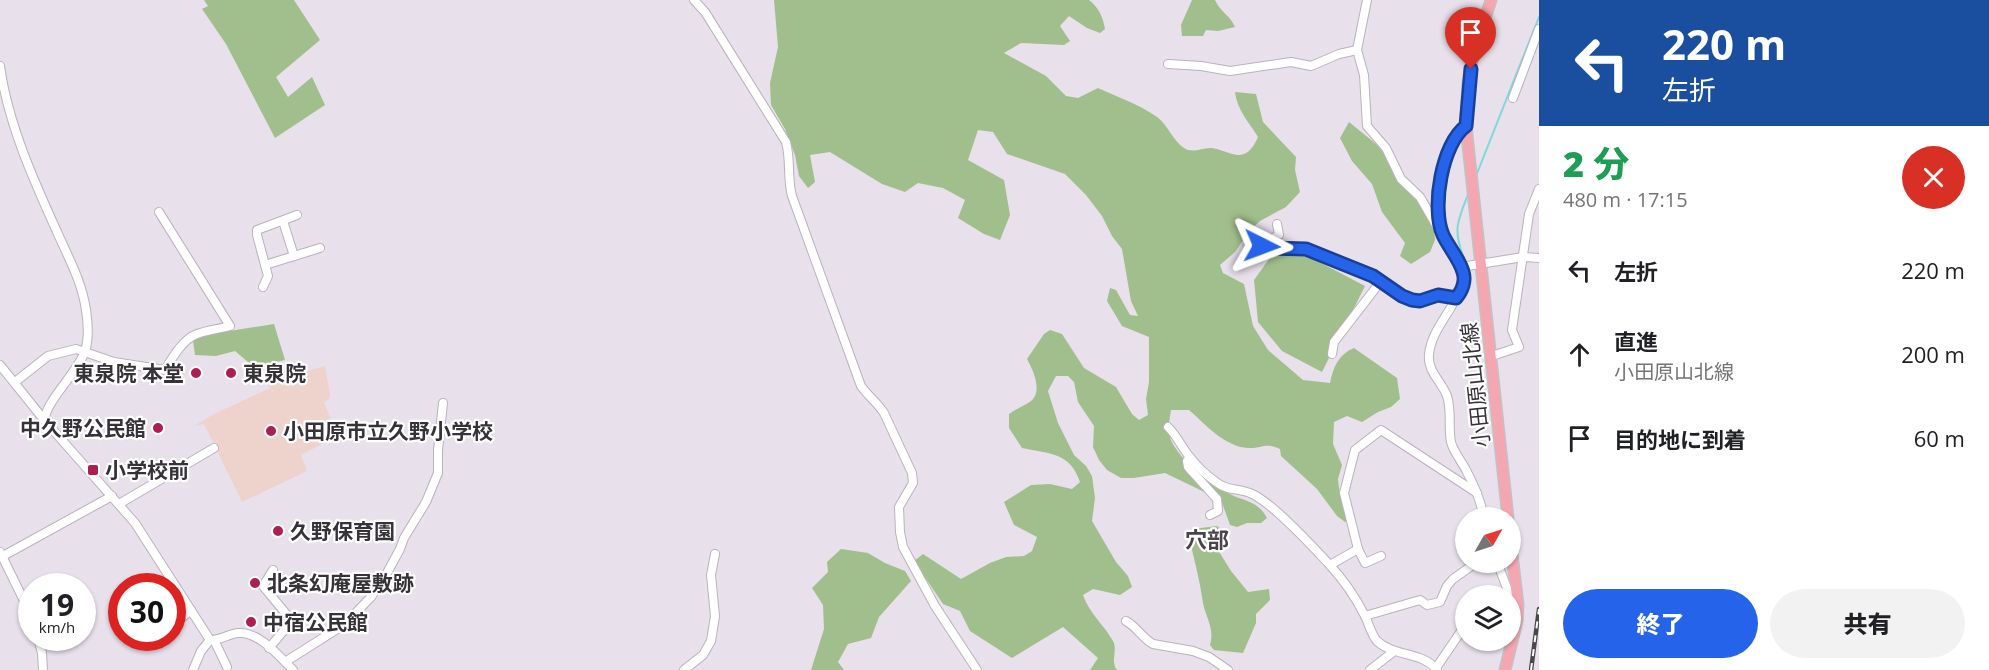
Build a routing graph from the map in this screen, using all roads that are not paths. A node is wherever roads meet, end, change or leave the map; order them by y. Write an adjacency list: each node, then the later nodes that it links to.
1 (694, 0): 67 (street)
2 (1367, 0): 5 (street)
3 (1491, 0): 9 (main road, 小田原山北線)
4 (1539, 29): 8 (street)
5 (1357, 50): 6 (street); 15 (street)
6 (1168, 64)
7 (0, 66): 26 (street)
8 (1513, 98)
9 (1466, 126): 15 (street); 20 (main road, 小田原山北線)
10 (1539, 189): 18 (street)
11 (159, 213): 26 (street)
12 (297, 215): 13 (street)
13 (283, 221): 17 (street); 21 (street)
14 (1276, 224): 23 (street)
15 (1442, 233): 22 (street)
16 (320, 248): 17 (street)
17 (294, 256): 21 (street)
18 (1523, 257): 19 (street); 20 (street); 28 (street)
19 (1539, 258)
20 (1482, 264): 22 (street); 28 (main road, 小田原山北線)
21 (266, 265): 24 (street)
22 (1461, 267): 25 (street)
23 (1381, 281): 25 (street); 27 (street)
24 (263, 287)
25 (1456, 298): 36 (street)
26 (85, 351): 30 (street); 32 (street)
27 (1332, 354)
28 (1492, 356): 40 (main road, 小田原山北線)
29 (0, 365): 30 (street)
30 (15, 382): 32 (street)
31 (443, 403): 60 (street)
32 (45, 421): 37 (street)
33 (1168, 427): 35 (street)
34 (214, 448): 38 (street)
35 (1190, 457): 41 (street); 46 (street)
36 (1477, 493): 39 (street); 42 (street)
37 (112, 496): 38 (street); 43 (street)
38 (119, 504): 50 (street)
39 (1481, 507)
40 (1507, 507)
41 (1210, 515)
42 (1358, 549): 45 (street); 46 (street)
43 (1, 555): 49 (street)
44 (715, 555): 66 (street)
45 (1382, 556)
46 (1330, 565): 52 (street)
47 (273, 570): 56 (street)
48 (1461, 573): 52 (street)
49 (18, 589)
50 (191, 610): 51 (street); 54 (street)
51 (186, 614)
52 (1365, 616): 59 (street)
53 (1125, 621): 68 (street)
54 (212, 640): 56 (street); 61 (street); 64 (street)
55 (1455, 641): 62 (street)
56 (269, 648): 60 (street)
57 (40, 651): 63 (street)
58 (1510, 651): 70 (main road)
59 (1393, 652): 62 (street); 69 (street)
60 (285, 662): 65 (street)
61 (227, 667)
62 (1437, 669)
63 (43, 670)
64 (193, 670)
65 (293, 670)
66 (684, 670)
67 (977, 670)
68 (1228, 670)
69 (1370, 670)
70 (1505, 670)

